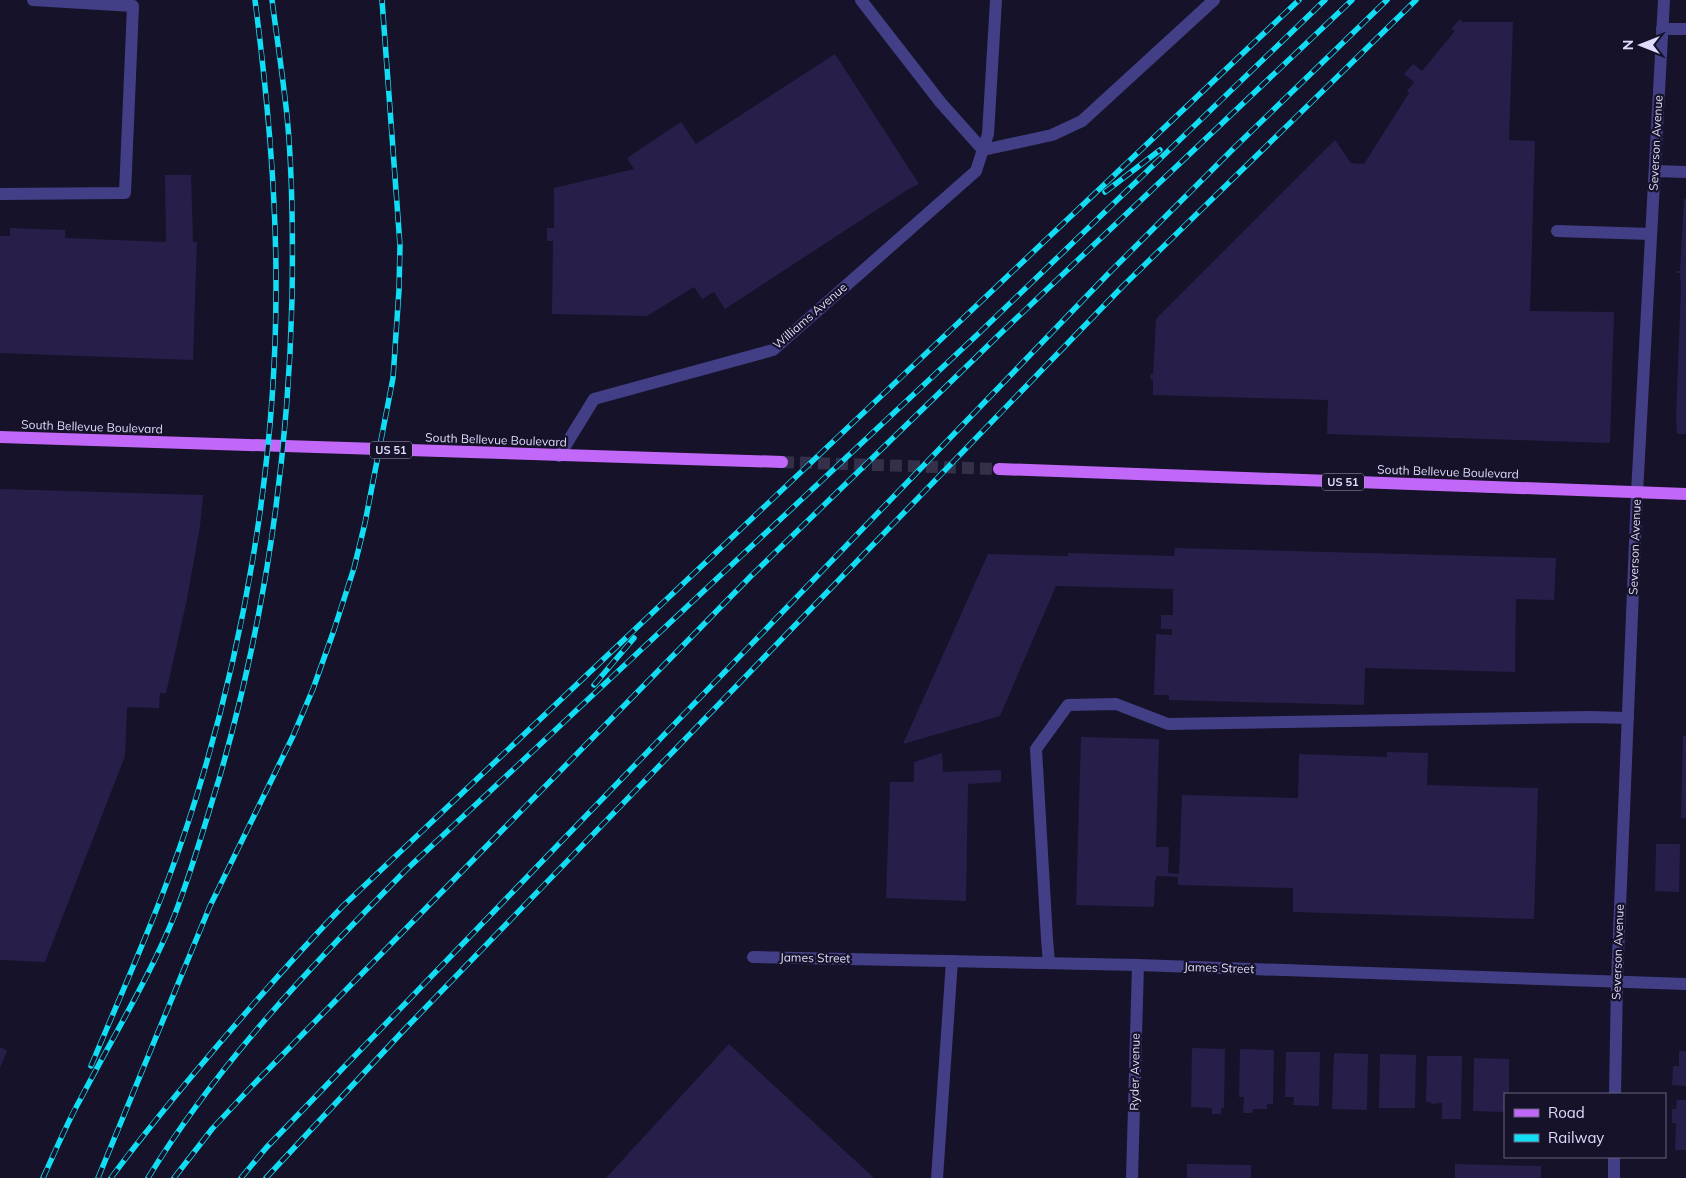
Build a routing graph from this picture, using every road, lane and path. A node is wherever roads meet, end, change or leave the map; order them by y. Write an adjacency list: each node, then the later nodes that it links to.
1 (33, 0): 11 (street)
2 (861, 0): 8 (street)
3 (996, 0): 8 (street, Williams Avenue)
4 (1214, 0): 8 (street)
5 (1664, 0): 6 (street, Severson Avenue)
6 (1662, 29): 7 (street); 9 (street, Severson Avenue)
7 (1686, 29)
8 (983, 150): 15 (street, Williams Avenue)
9 (1655, 171): 10 (street); 13 (street, Severson Avenue)
10 (1686, 172)
11 (0, 194)
12 (1557, 231): 13 (street)
13 (1652, 234): 18 (street, Severson Avenue)
14 (0, 437): 15 (main road, South Bellevue Boulevard / US 51)
15 (559, 456): 16 (main road, South Bellevue Boulevard / US 51)
16 (782, 462)
17 (999, 469): 18 (main road, South Bellevue Boulevard / US 51)
18 (1637, 494): 19 (main road, South Bellevue Boulevard / US 51); 20 (street, Severson Avenue)
19 (1686, 494)
20 (1628, 718): 23 (street); 25 (street, Severson Avenue)
21 (753, 957): 22 (street, James Street)
22 (952, 961): 23 (street, James Street); 29 (street)
23 (1049, 963): 24 (street, James Street)
24 (1138, 965): 25 (street, James Street); 30 (street, Ryder Avenue)
25 (1617, 981): 26 (street, James Street); 27 (street, Severson Avenue)
26 (1686, 984)
27 (1615, 1093)
28 (1614, 1158): 31 (street)
29 (937, 1178)
30 (1132, 1178)
31 (1614, 1178)

